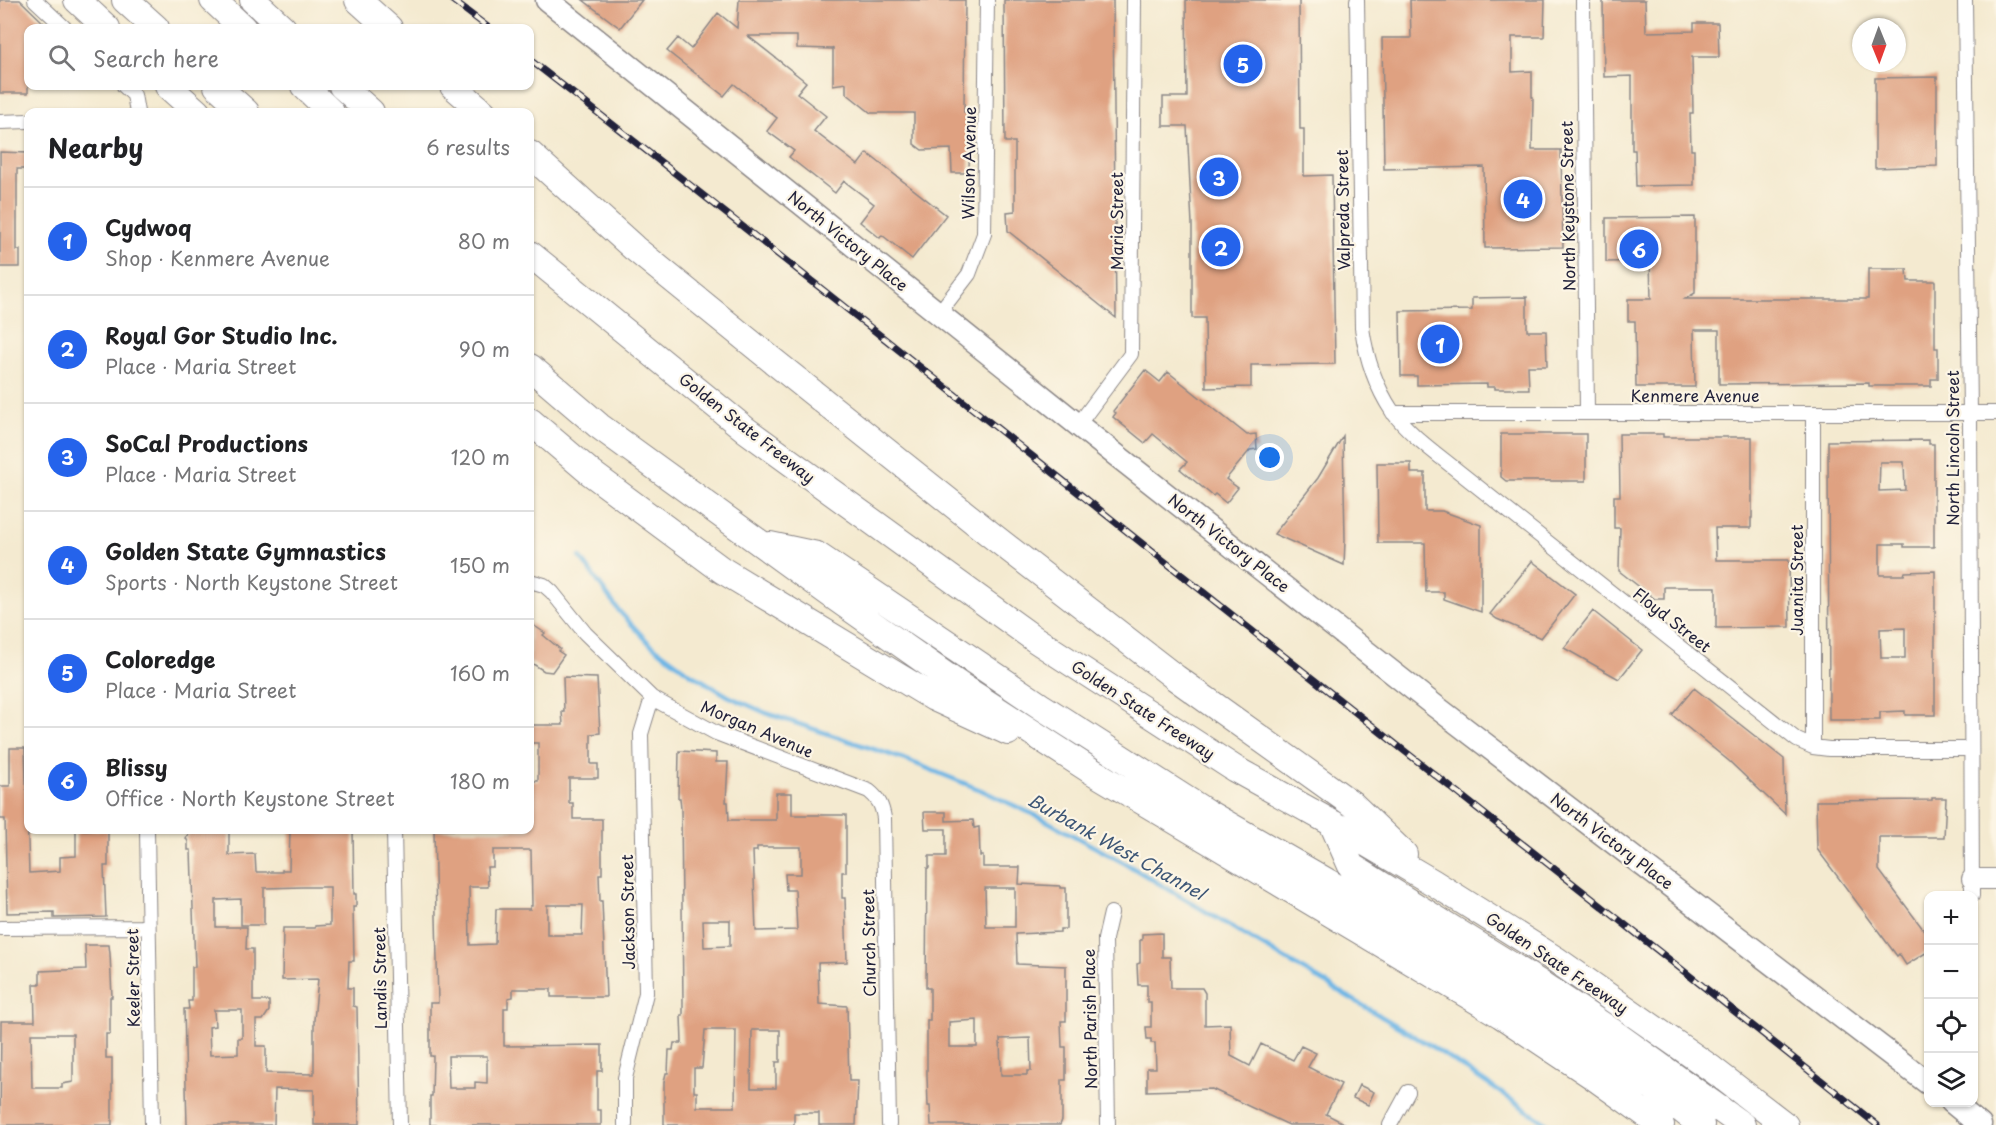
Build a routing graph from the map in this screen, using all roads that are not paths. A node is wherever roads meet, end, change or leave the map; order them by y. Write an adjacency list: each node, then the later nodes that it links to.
1 (35, 0): 13 (street)
2 (77, 0): 14 (highway)
3 (125, 0): 15 (highway)
4 (213, 0): 16 (highway)
5 (253, 0): 17 (highway)
6 (546, 0): 35 (main road, North Victory Place)
7 (987, 0): 35 (street, Wilson Avenue)
8 (1134, 0): 43 (street, Maria Street)
9 (1357, 0): 37 (street, Valpreda Street)
10 (1583, 0): 38 (street, North Keystone Street)
11 (1965, 0): 40 (street, North Lincoln Street)
12 (363, 3): 18 (highway)
13 (61, 24)
14 (103, 24)
15 (152, 24)
16 (239, 24)
17 (279, 24)
18 (385, 24)
19 (128, 90): 25 (street)
20 (172, 90): 26 (highway)
21 (221, 90): 27 (highway)
22 (308, 90): 28 (highway)
23 (346, 90): 29 (highway)
24 (458, 90): 30 (highway)
25 (136, 108)
26 (193, 108)
27 (242, 108)
28 (327, 108)
29 (367, 108)
30 (478, 108)
31 (24, 121): 32 (street)
32 (0, 122)
33 (534, 158): 55 (highway)
34 (534, 257): 51 (highway, Golden State Freeway)
35 (939, 313): 43 (main road, North Victory Place)
36 (534, 370): 44 (highway)
37 (1393, 412): 38 (street, Kenmere Avenue); 47 (street, Floyd Street)
38 (1587, 413): 39 (street, Kenmere Avenue)
39 (1813, 413): 40 (street, Kenmere Avenue); 47 (street, Juanita Street)
40 (1970, 413): 41 (street, Kenmere Avenue); 48 (street, North Lincoln Street)
41 (1996, 413)
42 (534, 424): 49 (highway)
43 (1078, 425): 60 (main road, North Victory Place)
44 (761, 544): 49 (highway); 70 (highway)
45 (534, 582): 46 (street, Morgan Avenue)
46 (652, 698): 50 (street, Morgan Avenue); 65 (street, Jackson Street)
47 (1813, 747): 48 (street, Floyd Street)
48 (1971, 749): 56 (street, North Lincoln Street)
49 (1089, 770): 69 (highway)
50 (845, 782): 66 (street, Church Street)
51 (1332, 823): 55 (highway, Golden State Freeway); 71 (highway)
52 (147, 834): 58 (street, Keeler Street)
53 (394, 834): 64 (street, Landis Street)
54 (1996, 879): 56 (street)
55 (1434, 883): 72 (highway, Golden State Freeway)
56 (1972, 887)
57 (1111, 913): 67 (street, North Parish Place)
58 (148, 927): 59 (street); 63 (street, Keeler Street)
59 (0, 928)
60 (1924, 1073)
61 (1408, 1092): 68 (street)
62 (1959, 1107): 73 (main road)
63 (152, 1125)
64 (400, 1125)
65 (625, 1125)
66 (889, 1125)
67 (1108, 1125)
68 (1390, 1125)
69 (1661, 1125)
70 (1701, 1125)
71 (1742, 1125)
72 (1785, 1125)
73 (1980, 1125)

